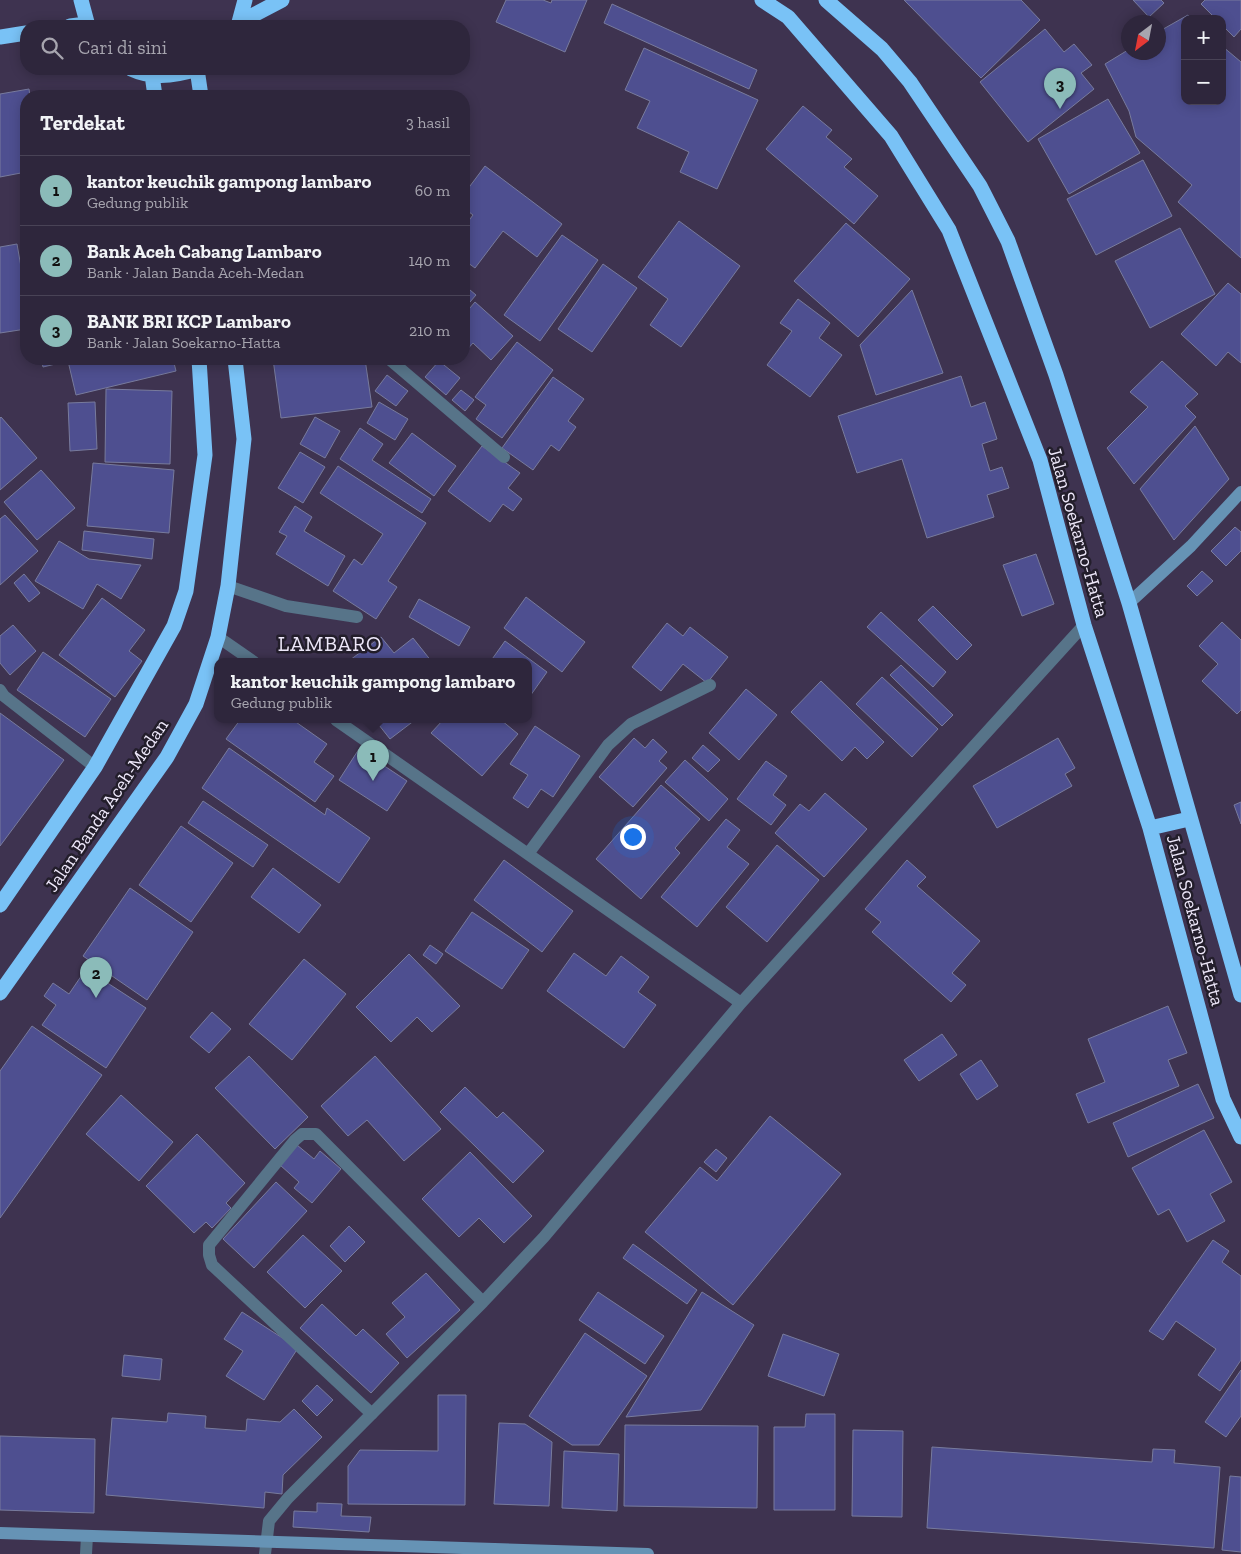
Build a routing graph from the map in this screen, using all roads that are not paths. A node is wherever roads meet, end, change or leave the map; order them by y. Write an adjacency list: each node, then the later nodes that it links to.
1 (81, 0): 6 (highway)
2 (245, 0): 7 (highway)
3 (282, 0): 8 (highway)
4 (762, 0): 23 (highway, Jalan Soekarno-Hatta)
5 (826, 0): 21 (highway, Jalan Soekarno-Hatta)
6 (86, 20)
7 (240, 20)
8 (246, 20)
9 (20, 34): 10 (highway)
10 (0, 37)
11 (152, 75): 13 (highway)
12 (198, 75): 14 (highway)
13 (154, 90)
14 (200, 90)
15 (199, 365): 29 (highway, Jalan Banda Aceh-Medan)
16 (236, 365): 20 (highway, Jalan Banda Aceh-Medan)
17 (396, 365): 18 (street)
18 (504, 457)
19 (1241, 492): 21 (main road)
20 (228, 586): 22 (street); 24 (highway, Jalan Banda Aceh-Medan)
21 (1129, 603): 30 (highway, Jalan Soekarno-Hatta)
22 (357, 616)
23 (1084, 624): 31 (highway, Jalan Soekarno-Hatta); 36 (street)
24 (218, 637): 25 (street); 34 (highway, Jalan Banda Aceh-Medan)
25 (248, 658)
26 (710, 685): 32 (street)
27 (0, 690): 29 (street)
28 (340, 723): 32 (street)
29 (95, 767): 33 (highway, Jalan Banda Aceh-Medan)
30 (1189, 819): 31 (highway); 35 (highway, Jalan Soekarno-Hatta)
31 (1150, 828): 37 (highway, Jalan Soekarno-Hatta)
32 (528, 854): 36 (street)
33 (0, 905)
34 (0, 993)
35 (1241, 995)
36 (741, 1004): 38 (street)
37 (1241, 1137)
38 (483, 1302): 39 (street); 39 (street)
39 (372, 1414): 42 (street)
40 (0, 1533): 41 (main road)
41 (87, 1536): 42 (main road); 43 (street)
42 (265, 1548): 44 (main road)
43 (86, 1554)
44 (648, 1554)

